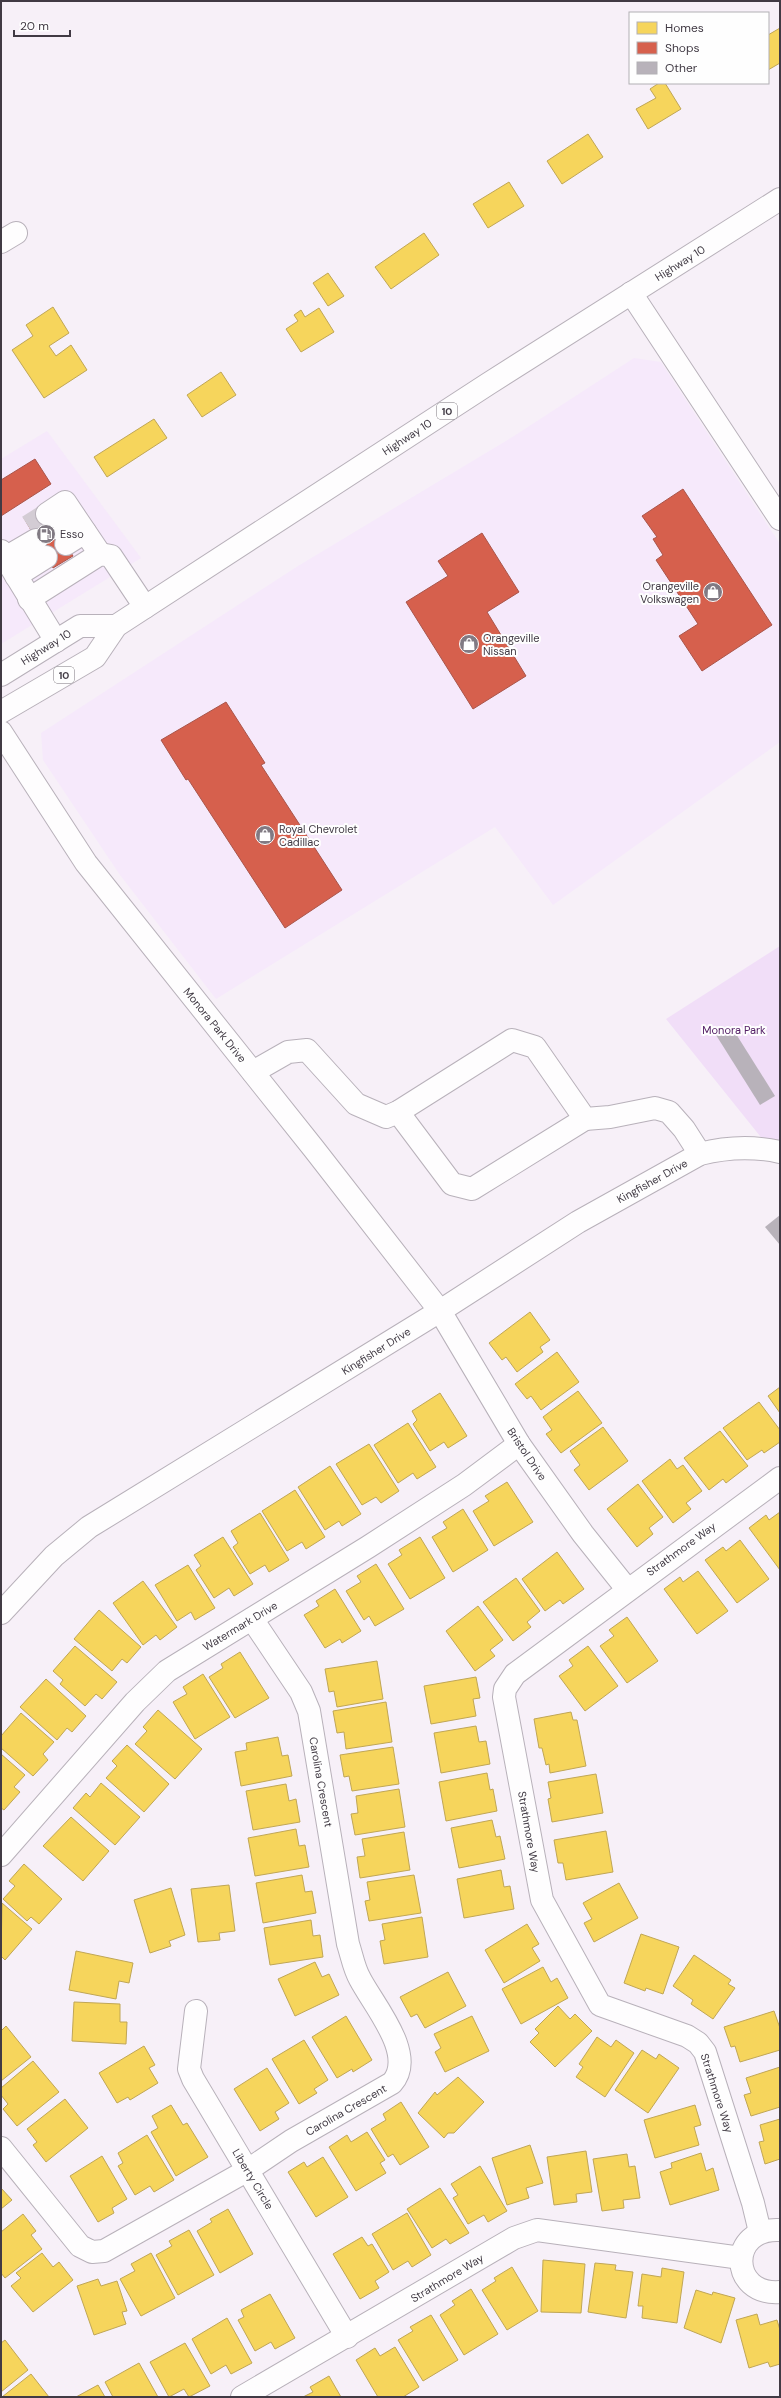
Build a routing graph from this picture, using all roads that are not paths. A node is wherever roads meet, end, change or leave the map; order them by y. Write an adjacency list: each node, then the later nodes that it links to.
1 (780, 199): 2 (main road, Highway 10 / 10)
2 (631, 293): 3 (main road); 8 (main road, Highway 10 / 10)
3 (780, 519)
4 (80, 524): 4 (main road); 5 (main road)
5 (100, 554): 7 (main road); 8 (main road)
6 (5, 560): 6 (main road); 7 (main road)
7 (29, 599): 10 (main road)
8 (145, 607): 9 (main road, Highway 10 / 10)
9 (116, 626): 10 (main road, Highway 10); 12 (main road, Highway 10 / 10)
10 (56, 641): 11 (main road, Highway 10)
11 (1, 675)
12 (1, 712)
13 (1, 732): 14 (main road, Monora Park Drive)
14 (253, 1072): 15 (main road); 19 (main road, Monora Park Drive)
15 (398, 1112): 16 (main road); 16 (main road)
16 (585, 1119): 18 (main road)
17 (780, 1152): 18 (main road, Kingfisher Drive)
18 (700, 1154): 19 (main road, Kingfisher Drive)
19 (440, 1310): 20 (main road, Bristol Drive); 23 (main road, Kingfisher Drive)
20 (519, 1444): 22 (main road, Bristol Drive); 24 (main road, Watermark Drive)
21 (780, 1478): 22 (main road, Strathmore Way)
22 (627, 1589): 29 (main road, Strathmore Way)
23 (1, 1613)
24 (252, 1619): 25 (main road, Watermark Drive); 28 (main road, Carolina Crescent)
25 (1, 1855)
26 (196, 2011): 28 (main road, Liberty Circle)
27 (1, 2148): 28 (main road, Carolina Crescent)
28 (248, 2170): 32 (main road, Liberty Circle)
29 (770, 2231): 30 (main road, Strathmore Way)
30 (741, 2258): 31 (main road); 32 (main road, Strathmore Way)
31 (780, 2292)
32 (347, 2337): 33 (main road, Strathmore Way)
33 (242, 2397)

